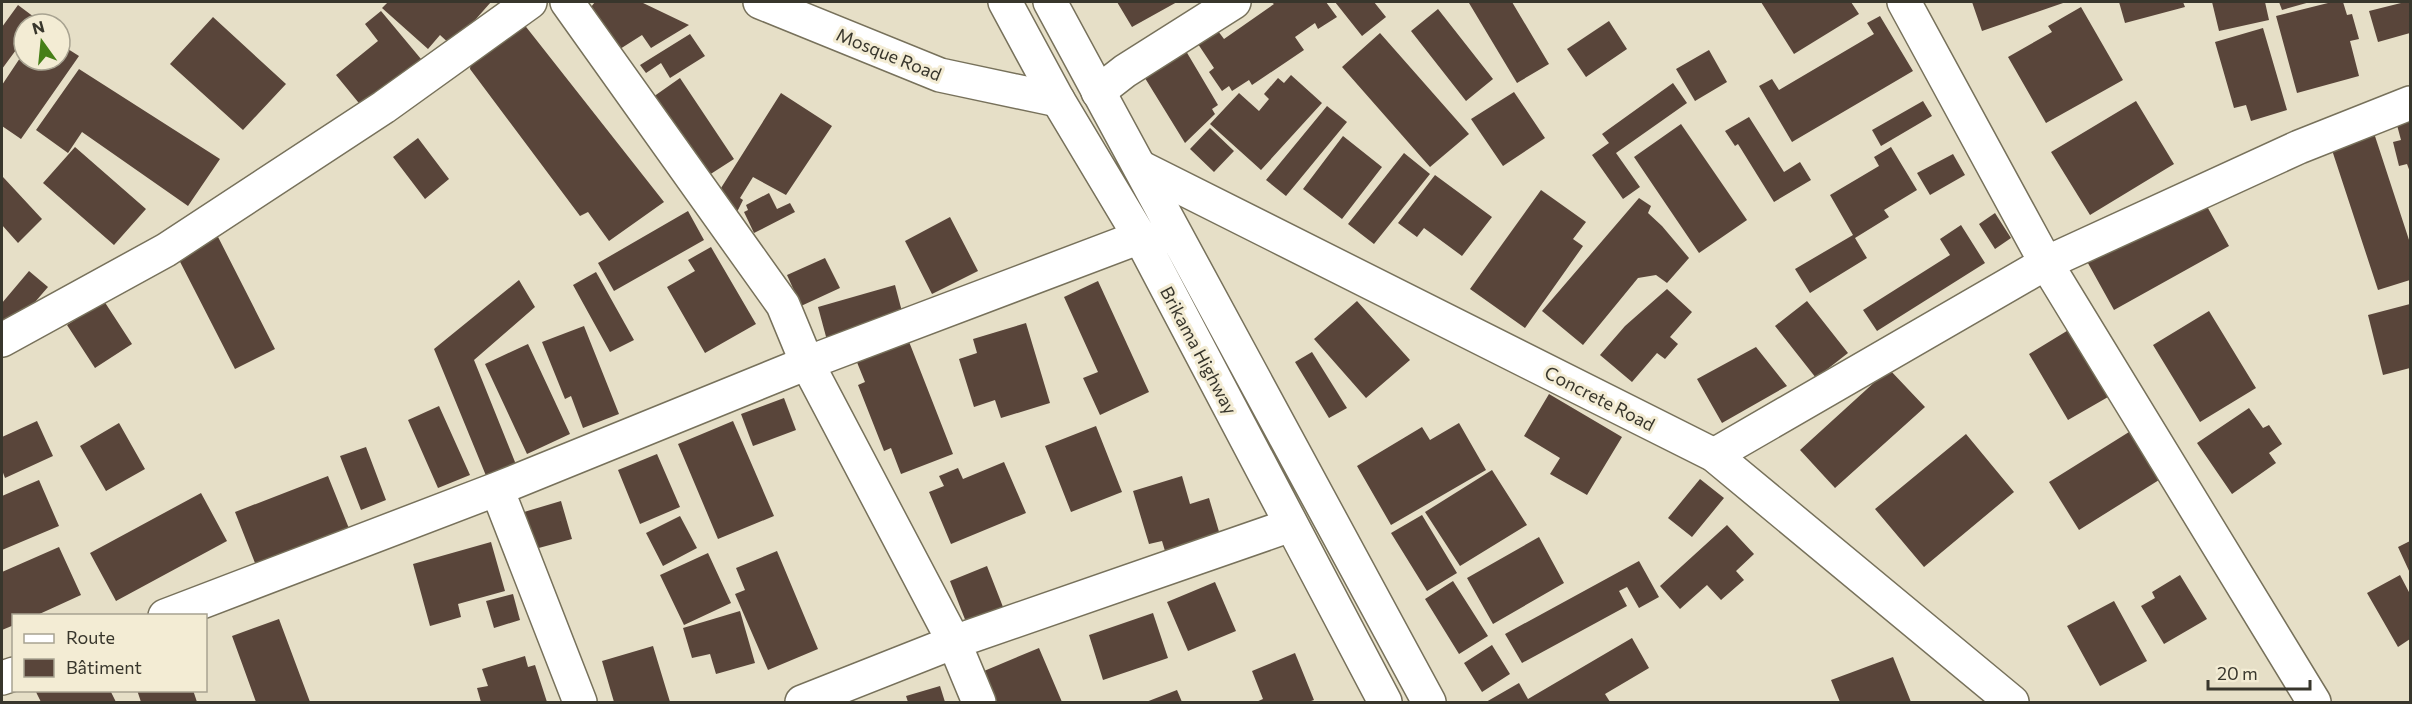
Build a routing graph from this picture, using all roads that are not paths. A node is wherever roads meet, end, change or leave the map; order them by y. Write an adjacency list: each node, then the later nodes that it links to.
1 (530, 2): 14 (main road)
2 (567, 2): 15 (main road)
3 (760, 2): 9 (main road, Mosque Road)
4 (1005, 2): 9 (main road, Brikama Highway)
5 (1050, 2): 8 (main road, Brikama Highway)
6 (1234, 2): 8 (main road)
7 (1904, 2): 13 (main road)
8 (1098, 92): 11 (main road, Brikama Highway)
9 (1058, 100): 12 (main road, Brikama Highway)
10 (2410, 103): 13 (main road)
11 (1140, 167): 16 (main road, Concrete Road); 25 (main road, Brikama Highway)
12 (1140, 237): 15 (main road); 18 (main road, Brikama Highway)
13 (2046, 263): 16 (main road); 27 (main road)
14 (2, 340)
15 (807, 363): 17 (main road); 20 (main road)
16 (1714, 454): 26 (main road, Concrete Road)
17 (496, 489): 19 (main road); 21 (main road)
18 (1292, 525): 20 (main road); 24 (main road, Brikama Highway)
19 (168, 614)
20 (954, 642): 22 (main road); 23 (main road)
21 (580, 702)
22 (802, 702)
23 (979, 702)
24 (1384, 702)
25 (1429, 702)
26 (2012, 702)
27 (2314, 702)

